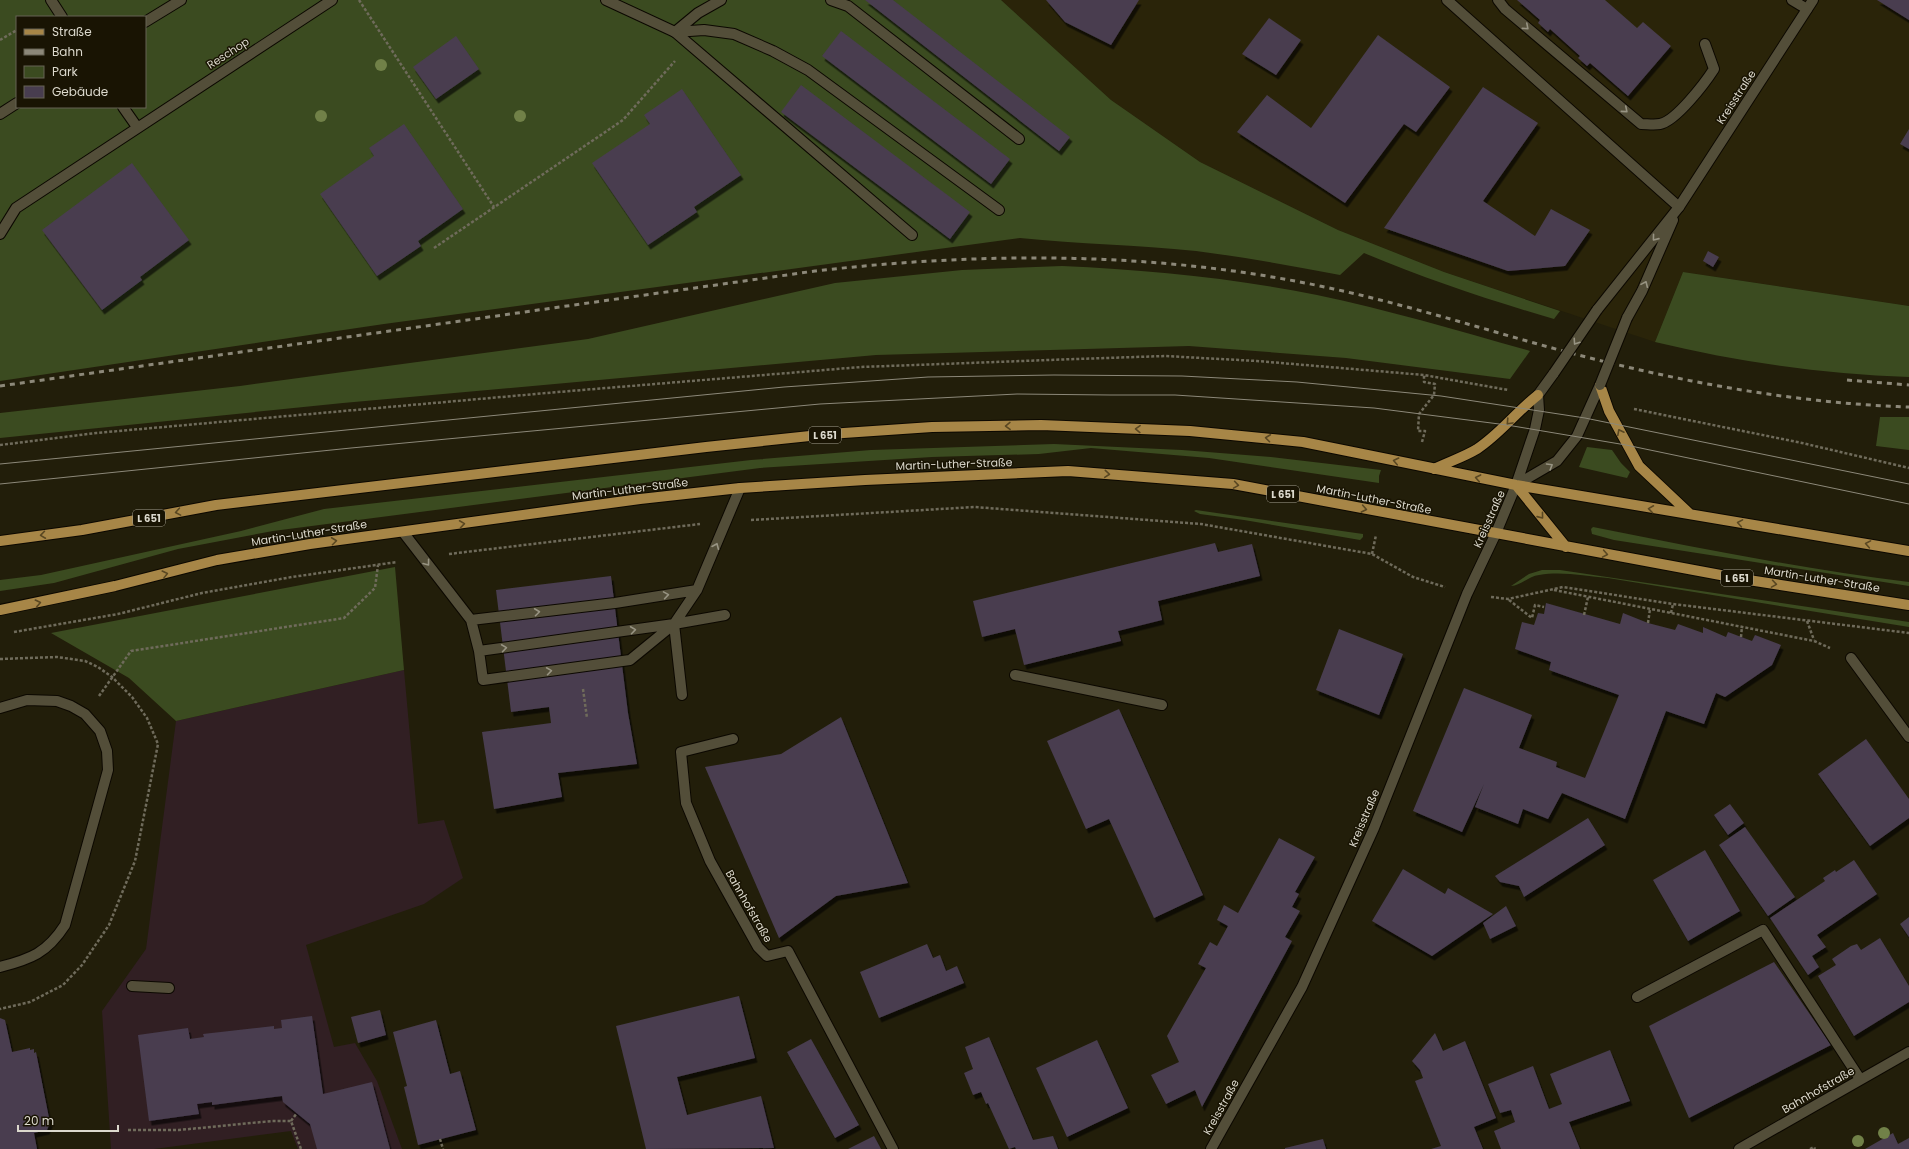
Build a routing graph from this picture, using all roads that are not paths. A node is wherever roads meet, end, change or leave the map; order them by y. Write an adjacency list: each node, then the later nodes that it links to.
1 (51, 0): 12 (street)
2 (181, 0): 13 (street)
3 (332, 0): 19 (street, Reschop)
4 (606, 0): 14 (street)
5 (721, 0): 14 (street)
6 (831, 0): 20 (street)
7 (1447, 0): 21 (street)
8 (1498, 0): 15 (street, one-way to 15)
9 (1792, 0): 11 (street)
10 (1813, 0): 11 (street, Kreisstraße)
11 (1807, 9): 21 (street, Kreisstraße)
12 (61, 16)
13 (146, 21)
14 (675, 32): 22 (street); 24 (street)
15 (1705, 44)
16 (16, 104): 18 (street)
17 (124, 108): 19 (street)
18 (0, 114)
19 (137, 127): 23 (street, Reschop)
20 (1018, 139)
21 (1679, 207): 25 (street, Kreisstraße, one-way to 21, bridge); 26 (street, Kreisstraße, one-way to 26, bridge)
22 (999, 210)
23 (0, 234)
24 (912, 235)
25 (1600, 386): 28 (street, Kreisstraße, one-way to 25); 30 (main road, one-way to 25)
26 (1538, 395): 27 (main road, one-way to 27); 28 (street, Kreisstraße)
27 (1434, 469): 28 (main road, L 651, one-way to 27); 33 (main road, L 651, one-way to 33)
28 (1516, 485): 30 (main road, L 651, one-way to 28); 32 (street, Kreisstraße); 34 (main road, one-way to 34)
29 (740, 488): 31 (main road, Martin-Luther-Straße / L 651, one-way to 29); 32 (main road, Martin-Luther-Straße / L 651, one-way to 32); 36 (street, one-way to 29)
30 (1690, 514): 35 (main road, L 651, one-way to 30)
31 (403, 532): 38 (main road, Martin-Luther-Straße / L 651, one-way to 31); 40 (street, one-way to 40)
32 (1496, 533): 34 (main road, Martin-Luther-Straße / L 651); 57 (street, Kreisstraße)
33 (0, 541)
34 (1566, 547): 37 (main road, Martin-Luther-Straße / L 651, one-way to 37)
35 (1909, 551)
36 (697, 590): 40 (street, one-way to 36); 41 (street)
37 (1909, 605)
38 (0, 610)
39 (725, 615): 41 (street)
40 (471, 620): 42 (street)
41 (674, 624): 42 (street, one-way to 41); 42 (street, one-way to 41); 45 (street)
42 (479, 651)
43 (1851, 658): 48 (street)
44 (1015, 675): 46 (street)
45 (682, 695)
46 (1162, 704)
47 (0, 708): 50 (street)
48 (1909, 737)
49 (733, 739): 56 (street, Bahnhofstraße)
50 (0, 967)
51 (132, 986): 52 (street)
52 (169, 988)
53 (1637, 997): 55 (street)
54 (1909, 1052): 55 (street, Bahnhofstraße)
55 (1860, 1079): 58 (street, Bahnhofstraße)
56 (893, 1149)
57 (1211, 1149)
58 (1739, 1149)

